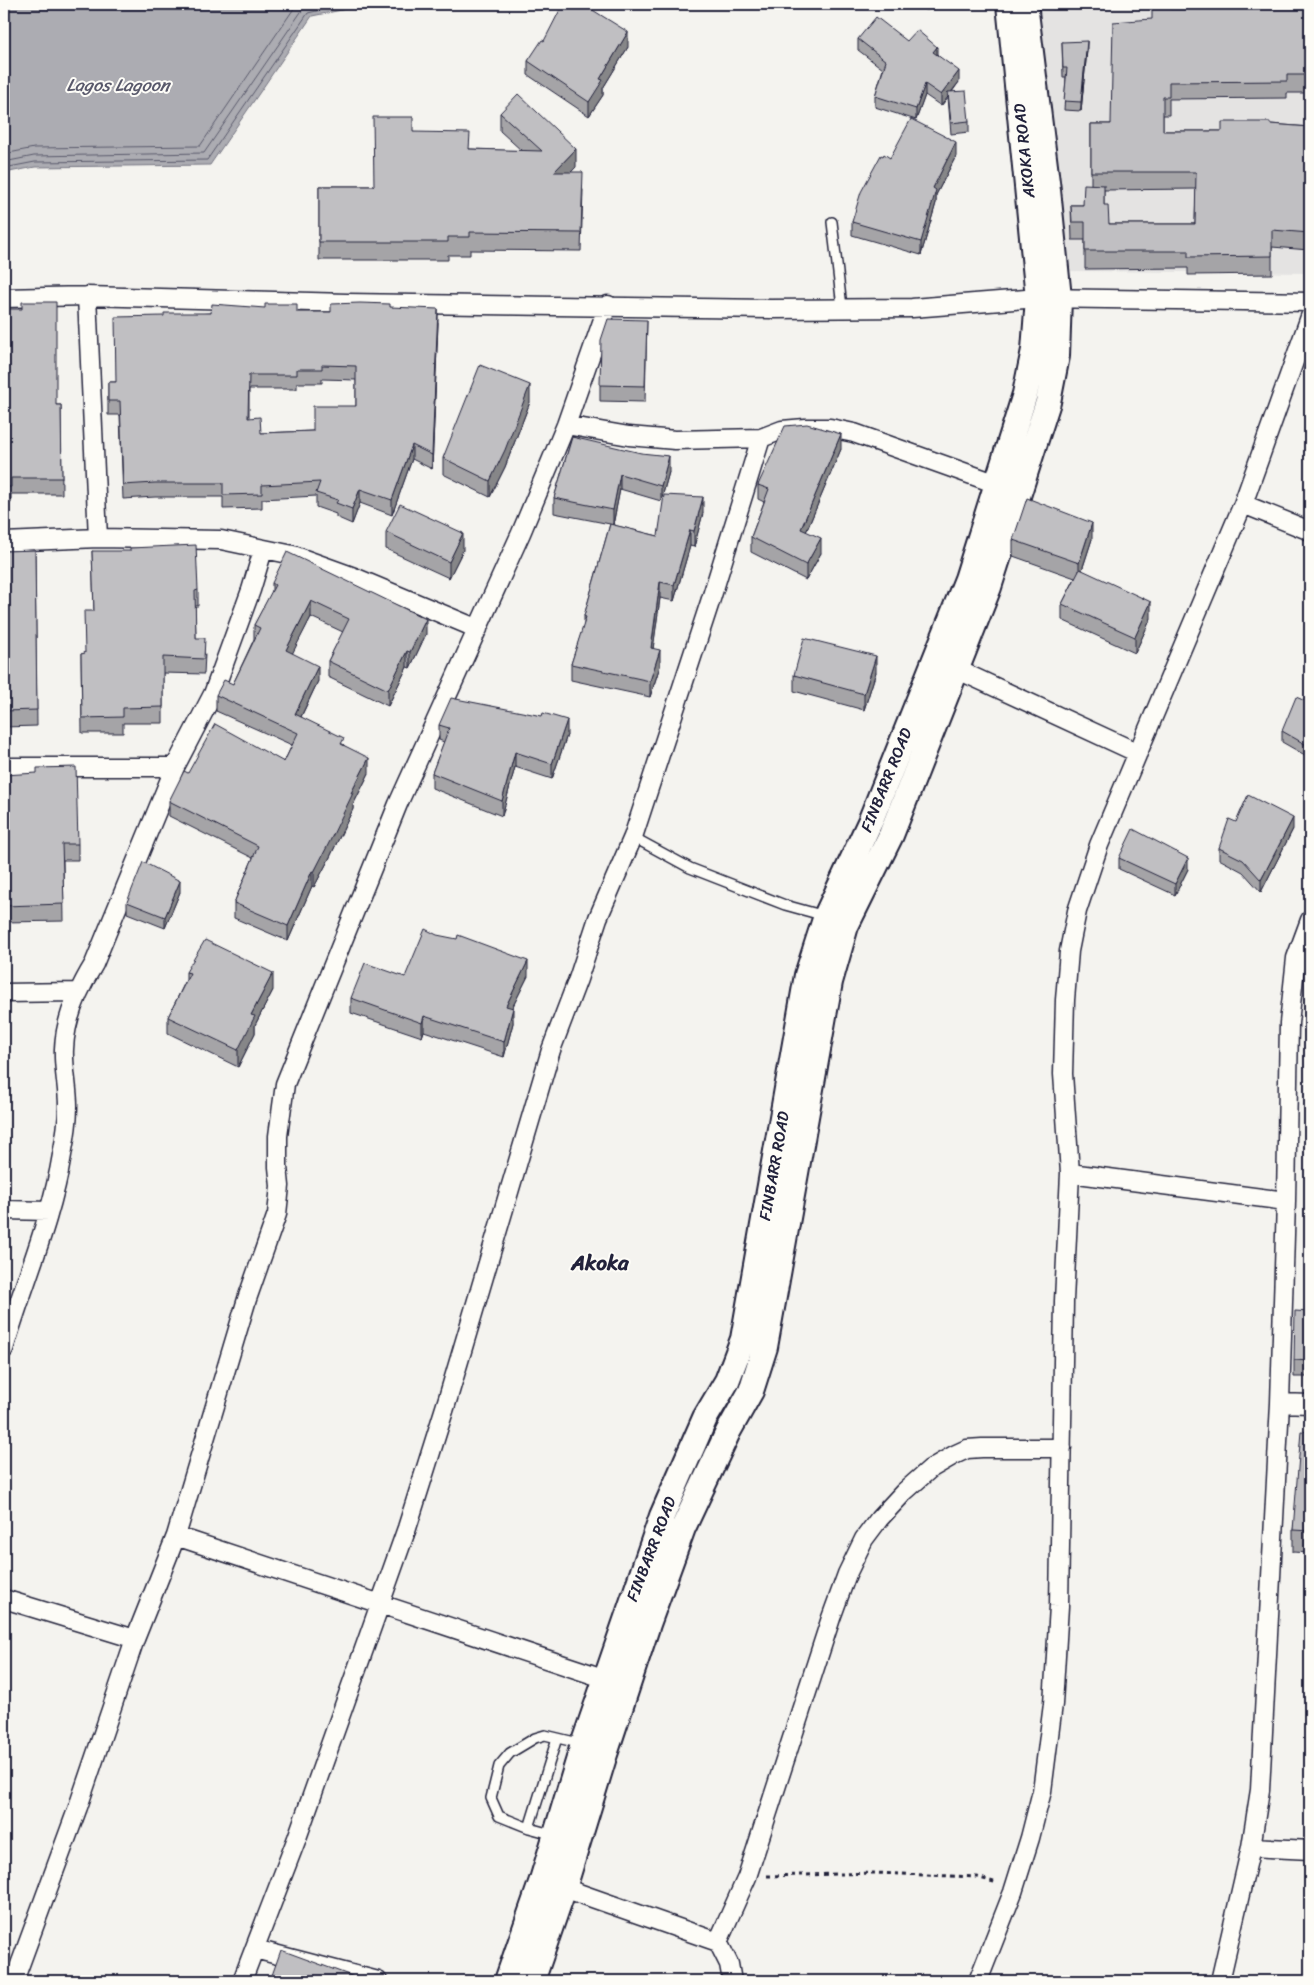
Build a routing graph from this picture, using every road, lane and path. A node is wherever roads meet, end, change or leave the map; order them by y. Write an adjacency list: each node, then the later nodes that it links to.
1 (1009, 4): 6 (main road, AKOKA ROAD)
2 (1025, 4): 6 (main road)
3 (832, 222): 9 (lane)
4 (87, 296): 5 (street); 8 (street); 16 (street)
5 (4, 298)
6 (1049, 298): 7 (street); 9 (street); 13 (main road, FINBARR ROAD); 20 (main road, FINBARR ROAD)
7 (1310, 302)
8 (608, 305): 9 (street); 11 (street)
9 (842, 307)
10 (1310, 317): 14 (street)
11 (566, 426): 12 (street); 19 (street)
12 (761, 438): 13 (street); 24 (street)
13 (997, 484): 25 (main road, FINBARR ROAD)
14 (1243, 504): 15 (street); 21 (street)
15 (1310, 531)
16 (98, 538): 17 (street); 18 (street)
17 (4, 542)
18 (263, 550): 19 (street); 23 (street)
19 (478, 629): 37 (street)
20 (956, 669): 21 (street); 49 (main road, FINBARR ROAD)
21 (1138, 754): 29 (street)
22 (4, 767): 23 (street)
23 (175, 767): 27 (street)
24 (632, 837): 25 (lane); 39 (street)
25 (826, 916): 41 (main road, FINBARR ROAD)
26 (1310, 920): 30 (street)
27 (77, 992): 28 (street); 32 (street)
28 (4, 993)
29 (1070, 1172): 30 (street); 36 (street)
30 (1286, 1201): 34 (street)
31 (4, 1210): 32 (street)
32 (49, 1211): 33 (street)
33 (4, 1349)
34 (1280, 1403): 35 (street); 46 (street)
35 (1310, 1404)
36 (1062, 1448): 48 (street); 50 (street)
37 (176, 1536): 39 (street); 40 (street)
38 (4, 1599): 40 (street)
39 (380, 1605): 41 (street); 52 (street)
40 (135, 1639): 53 (street)
41 (606, 1679): 43 (main road, FINBARR ROAD)
42 (557, 1738): 43 (lane); 44 (lane); 44 (lane)
43 (583, 1744): 45 (main road, FINBARR ROAD)
44 (529, 1828): 45 (lane)
45 (556, 1835): 56 (main road, FINBARR ROAD)
46 (1250, 1847): 47 (street); 60 (street)
47 (1310, 1850)
48 (747, 1877): 50 (path); 51 (street)
49 (564, 1888): 51 (street); 57 (main road, FINBARR ROAD)
50 (1013, 1892): 59 (street)
51 (718, 1942): 58 (street)
52 (255, 1949): 54 (street); 55 (street)
53 (14, 1981)
54 (242, 1981)
55 (378, 1981)
56 (507, 1981)
57 (532, 1981)
58 (732, 1981)
59 (978, 1981)
60 (1220, 1981)

